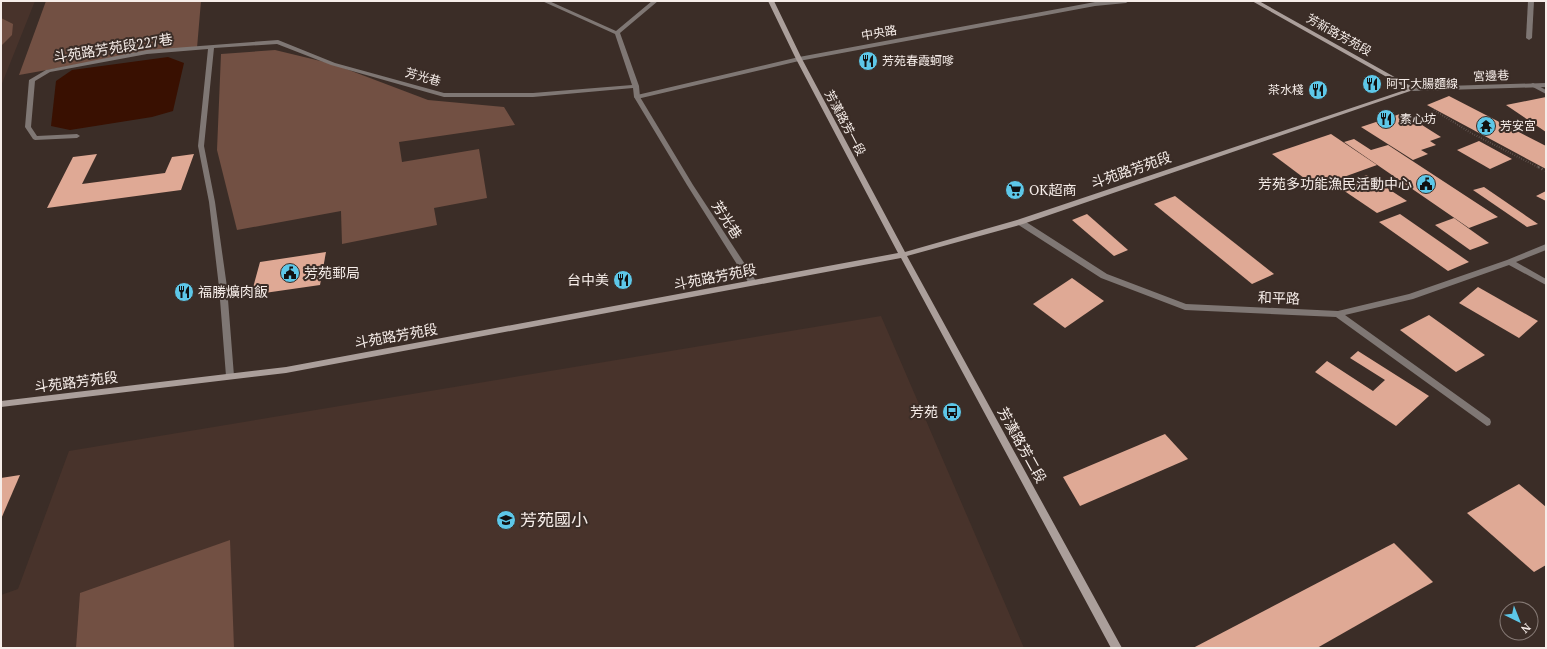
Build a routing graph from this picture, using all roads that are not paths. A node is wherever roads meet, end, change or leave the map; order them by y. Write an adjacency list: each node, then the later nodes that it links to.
1 (544, 1): 7 (street)
2 (655, 1): 7 (street)
3 (771, 1): 10 (street, 芳漢路芳一段)
4 (1126, 1): 10 (street, 中央路)
5 (1255, 1): 14 (street, 芳新路芳苑段)
6 (1531, 1): 8 (street)
7 (616, 33): 13 (street, 芳光巷)
8 (1530, 38)
9 (211, 47): 13 (street, 芳光巷); 17 (street, 斗苑路芳苑段227巷); 25 (street)
10 (799, 59): 16 (street, 中央路); 20 (street, 芳漢路芳一段)
11 (1533, 85): 12 (street, 宮邊巷); 14 (street, 宮邊巷); 15 (street)
12 (1546, 85)
13 (636, 86): 16 (street, 芳光巷)
14 (1413, 89): 18 (street, 斗苑路芳苑段)
15 (1546, 92)
16 (637, 97): 23 (street, 芳光巷)
17 (77, 136)
18 (1020, 222): 20 (street, 斗苑路芳苑段); 24 (street, 和平路)
19 (1546, 247): 21 (street, 和平路)
20 (903, 255): 23 (street, 斗苑路芳苑段); 28 (street, 芳漢路芳二段)
21 (1510, 262): 22 (street); 24 (street, 和平路)
22 (1546, 282)
23 (753, 283): 25 (street, 斗苑路芳苑段)
24 (1338, 314): 27 (street)
25 (230, 376): 26 (street, 斗苑路芳苑段)
26 (1, 404)
27 (1487, 422)
28 (1117, 648)

